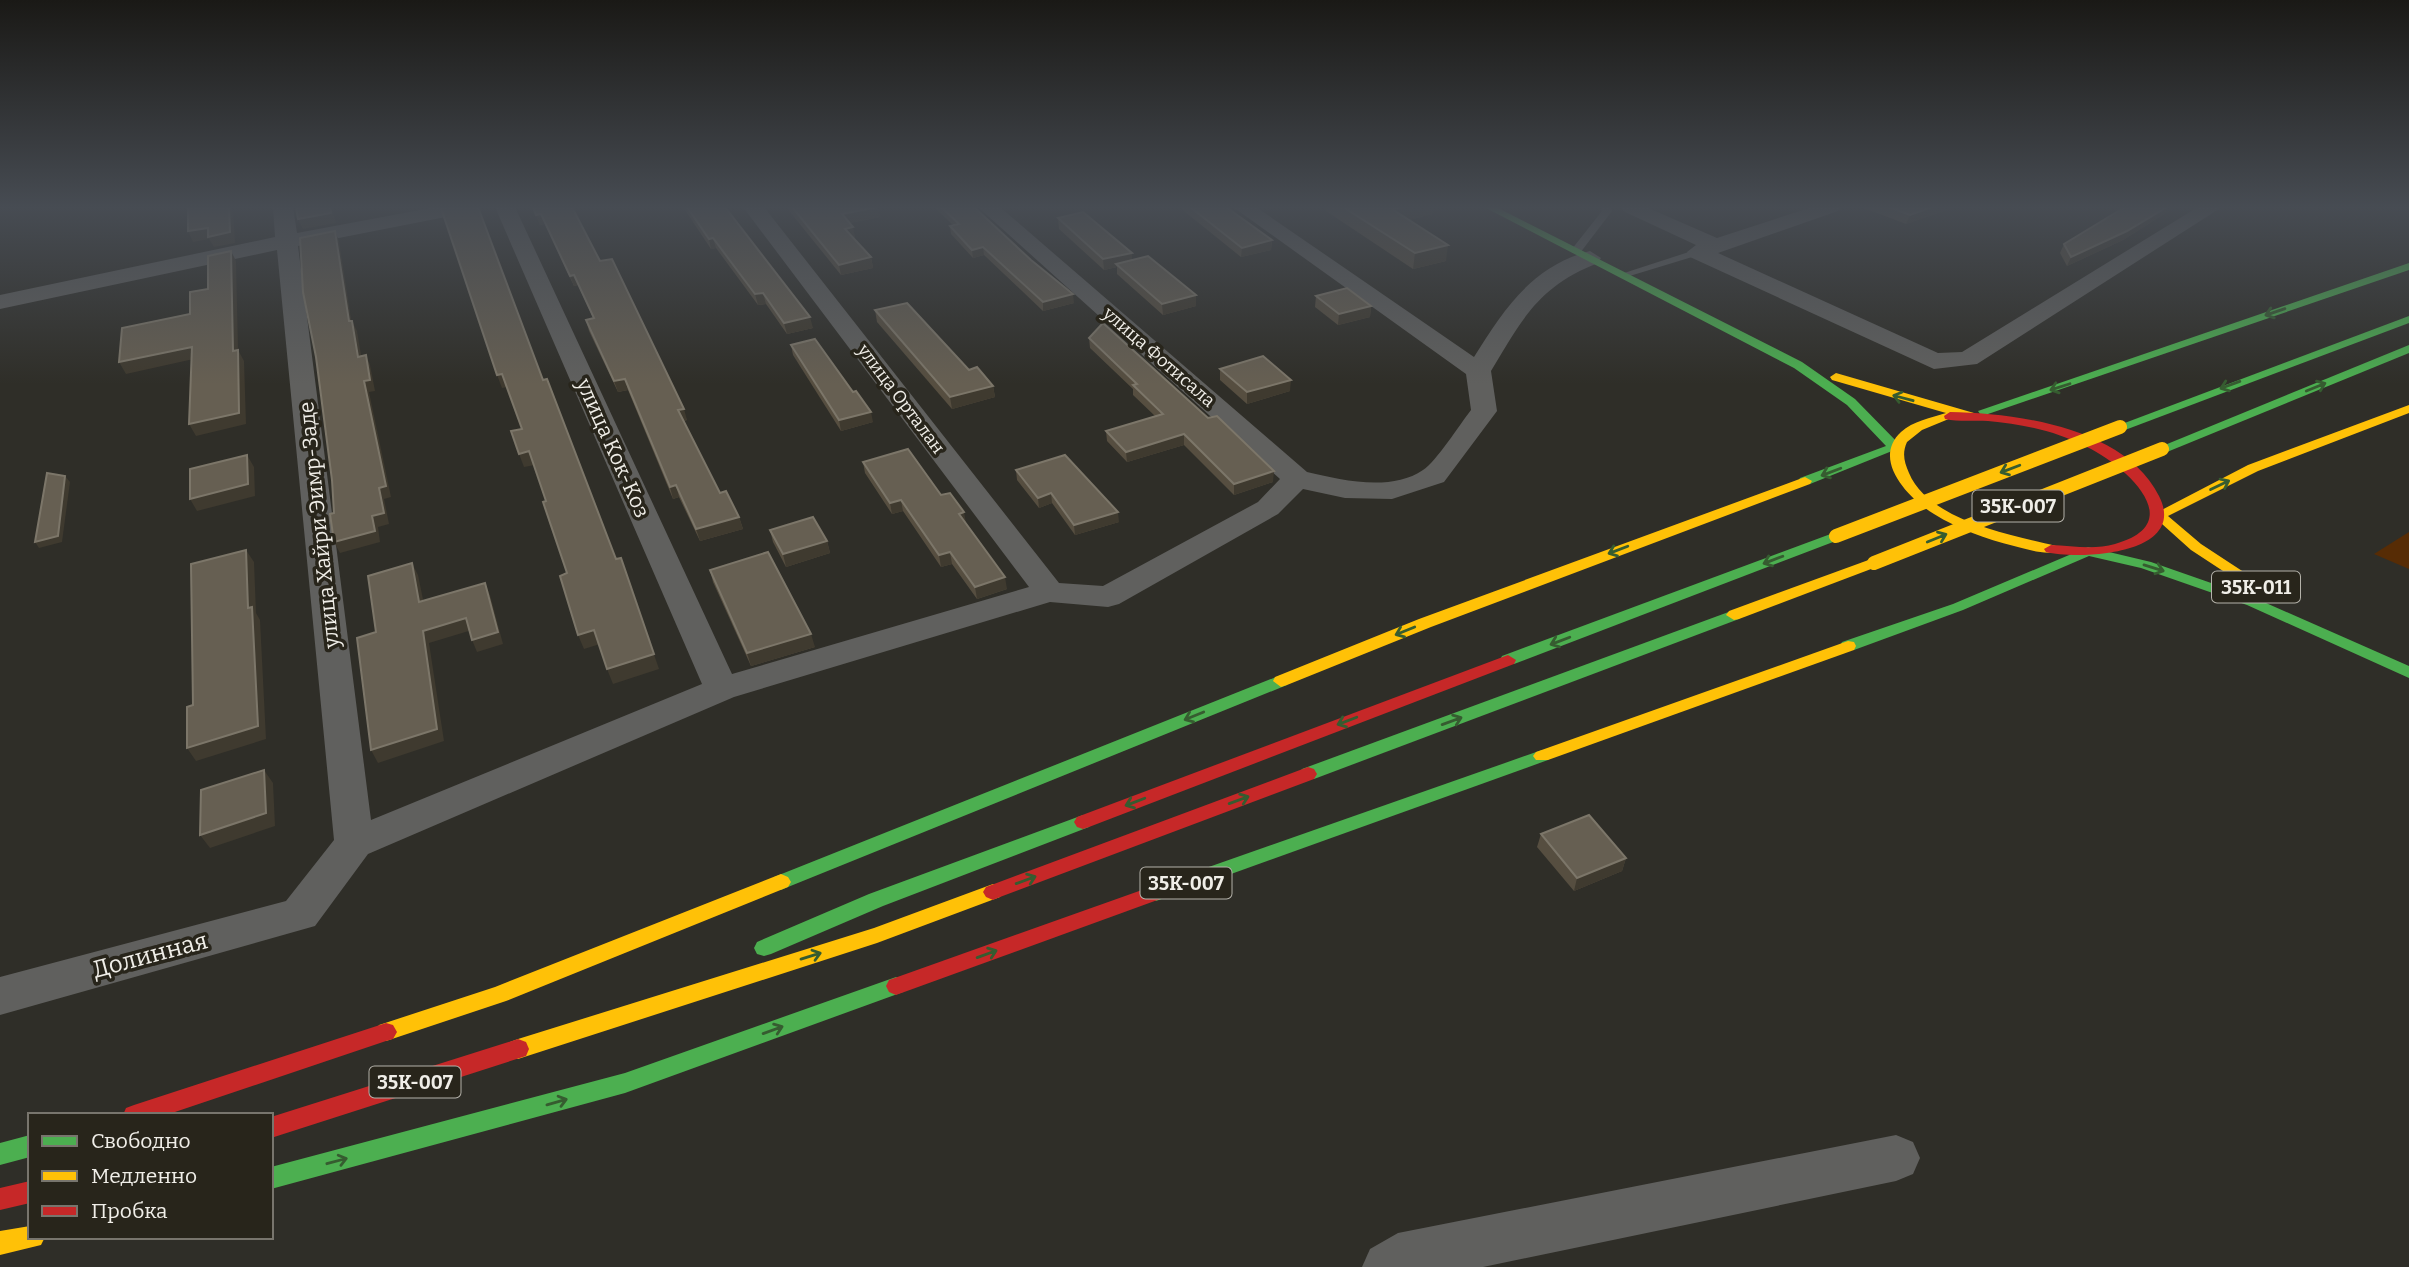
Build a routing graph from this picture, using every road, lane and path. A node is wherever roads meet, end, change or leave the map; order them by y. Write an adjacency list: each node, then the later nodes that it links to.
1 (169, 266): 14 (street)
2 (290, 266): 29 (street, улица Хайри Эимр-Заде)
3 (532, 266): 28 (street, улица Кок-Коз)
4 (799, 266): 25 (street, улица Орталан)
5 (1056, 266): 22 (street, улица Фотисала)
6 (1329, 266): 18 (street)
7 (1566, 266): 18 (street)
8 (1605, 266): 13 (main road)
9 (1652, 266): 13 (lane)
10 (1742, 266): 11 (street)
11 (2116, 266)
12 (2409, 266): 20 (main road, one-way to 20)
13 (1623, 275): 17 (main road)
14 (0, 302)
15 (2409, 319): 30 (main road, 35К-007, one-way to 30, bridge)
16 (2409, 349): 33 (main road, 35К-007, one-way to 16, bridge)
17 (1776, 353): 20 (main road, one-way to 17); 21 (main road)
18 (1478, 371): 22 (street)
19 (2409, 409): 23 (main road, one-way to 19)
20 (1969, 416): 21 (main road); 23 (main road)
21 (1895, 447): 24 (main road); 34 (main road, 35К-007, one-way to 34)
22 (1297, 479): 25 (street)
23 (2159, 515): 24 (main road); 26 (main road, 35К-011)
24 (2088, 551): 26 (main road, one-way to 26); 39 (main road, 35К-007, one-way to 24)
25 (1049, 592): 28 (street)
26 (2361, 648): 27 (main road, 35К-011)
27 (2409, 672)
28 (722, 689): 29 (street)
29 (354, 844): 32 (street, Долинная)
30 (750, 954)
31 (712, 970): 33 (main road, 35К-007)
32 (0, 996)
33 (559, 1035): 35 (main road, 35К-007)
34 (140, 1113)
35 (273, 1127)
36 (28, 1147): 37 (main road)
37 (0, 1154)
38 (1896, 1158): 44 (street)
39 (273, 1177)
40 (28, 1192): 41 (main road)
41 (0, 1199)
42 (28, 1238): 43 (main road)
43 (0, 1242)
44 (1388, 1267)

